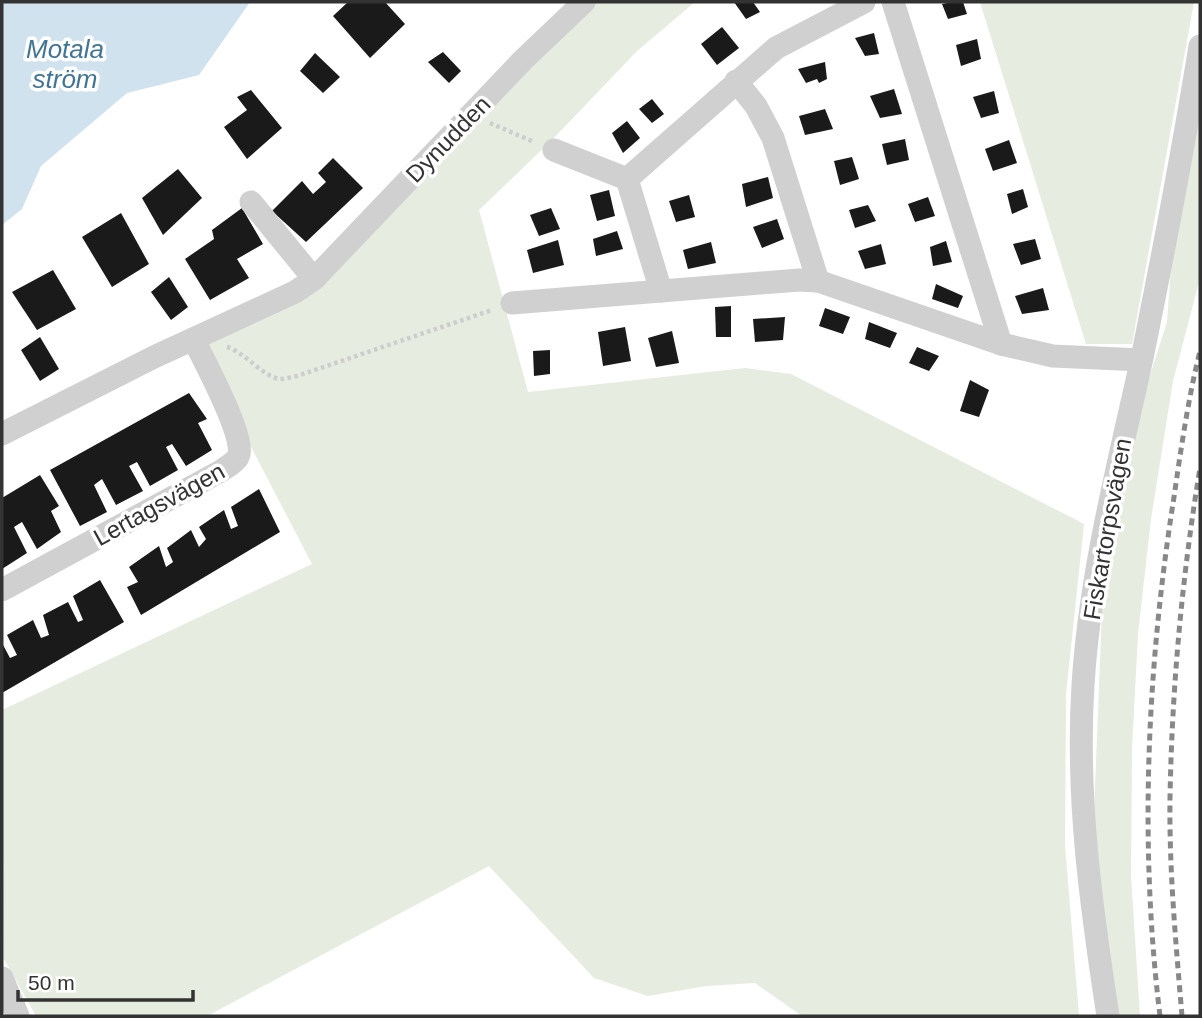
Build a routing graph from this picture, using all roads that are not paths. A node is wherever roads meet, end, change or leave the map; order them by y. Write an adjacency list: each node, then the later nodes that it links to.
1 (584, 2): 9 (street, Dynudden)
2 (864, 2): 5 (street)
3 (893, 2): 14 (street)
4 (1200, 46): 15 (street, Fiskartorpsvägen)
5 (736, 81): 7 (street); 10 (street)
6 (554, 150): 7 (street)
7 (626, 179): 11 (street)
8 (251, 202): 9 (street)
9 (314, 279): 13 (street, Dynudden)
10 (818, 281): 11 (street); 14 (street)
11 (661, 291): 12 (street)
12 (512, 303)
13 (194, 340): 16 (street, Dynudden); 17 (street, Lertagsvägen)
14 (1001, 344): 15 (street)
15 (1141, 360): 20 (street, Fiskartorpsvägen)
16 (2, 434)
17 (2, 590)
18 (2, 978): 19 (street)
19 (18, 1016)
20 (1108, 1016)

